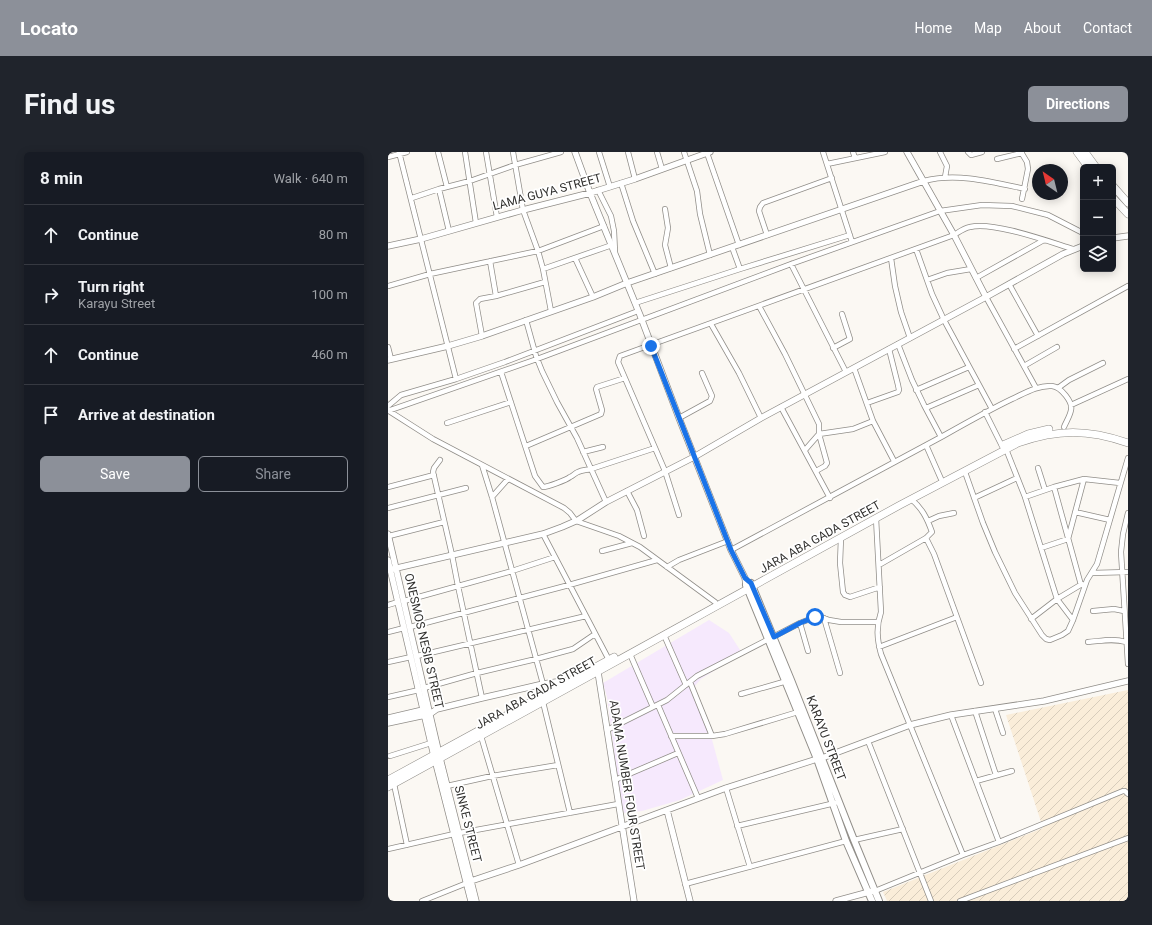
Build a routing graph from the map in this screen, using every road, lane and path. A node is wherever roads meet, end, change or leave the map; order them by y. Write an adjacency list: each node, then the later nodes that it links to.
1 (407, 152): 21 (street)
2 (438, 152): 43 (street)
3 (465, 152): 39 (street)
4 (486, 152): 35 (street)
5 (514, 152): 33 (street)
6 (561, 152): 22 (street)
7 (575, 152): 48 (street)
8 (599, 152): 42 (street)
9 (628, 152): 38 (street)
10 (657, 152): 34 (street)
11 (684, 152): 29 (street)
12 (823, 152): 30 (street)
13 (853, 152): 27 (street)
14 (884, 152): 24 (street)
15 (907, 152): 40 (street)
16 (940, 152): 36 (street)
17 (968, 152): 18 (street)
18 (982, 152)
19 (1077, 152): 31 (main road)
20 (1085, 152): 32 (main road)
21 (400, 153): 26 (street); 49 (street)
22 (551, 153): 33 (street)
23 (708, 153): 29 (street, LAMA GUYA STREET); 72 (street)
24 (876, 153): 27 (street)
25 (1022, 153): 28 (street); 45 (street)
26 (388, 157)
27 (855, 158): 30 (street)
28 (997, 159)
29 (687, 160): 34 (street, LAMA GUYA STREET); 80 (street)
30 (827, 164): 37 (street)
31 (1086, 164)
32 (1094, 164)
33 (516, 165): 35 (street); 55 (street)
34 (662, 169): 38 (street, LAMA GUYA STREET)
35 (489, 175): 39 (street); 58 (street)
36 (945, 177): 40 (street); 45 (street)
37 (832, 178): 54 (street); 63 (street)
38 (635, 179): 41 (street, LAMA GUYA STREET)
39 (470, 181): 43 (street); 59 (street)
40 (924, 181): 54 (street); 56 (street)
41 (621, 183): 42 (street, LAMA GUYA STREET); 90 (street)
42 (610, 186): 46 (street, LAMA GUYA STREET)
43 (447, 187): 44 (street)
44 (439, 189): 49 (street); 61 (street)
45 (1025, 189): 50 (street)
46 (598, 190): 48 (street, LAMA GUYA STREET); 79 (street)
47 (1116, 190): 52 (main road)
48 (590, 193): 55 (street, LAMA GUYA STREET); 60 (street)
49 (412, 198): 68 (street)
50 (1022, 199)
51 (1115, 200): 57 (main road)
52 (1128, 204)
53 (665, 209): 85 (street)
54 (842, 209): 63 (street); 64 (street)
55 (523, 210): 58 (street, LAMA GUYA STREET); 78 (street)
56 (940, 211): 62 (street); 65 (street); 70 (street)
57 (1128, 214)
58 (497, 217): 59 (street, LAMA GUYA STREET)
59 (476, 223): 61 (street, LAMA GUYA STREET)
60 (604, 226): 71 (street); 78 (street)
61 (449, 231): 68 (street, LAMA GUYA STREET)
62 (1080, 231)
63 (766, 235): 72 (street)
64 (850, 235): 70 (street); 87 (street)
65 (954, 235): 69 (street); 76 (street); 88 (street)
66 (1128, 236): 67 (street)
67 (1116, 238)
68 (421, 239): 73 (street, LAMA GUYA STREET); 89 (street)
69 (1044, 240): 77 (street); 91 (street)
70 (852, 242): 84 (street)
71 (612, 245): 79 (street); 81 (street)
72 (739, 245): 74 (street)
73 (388, 246)
74 (732, 247): 80 (street); 87 (street)
75 (1080, 247): 77 (street)
76 (916, 249): 82 (street); 92 (street)
77 (1073, 249): 95 (street)
78 (538, 251): 83 (street); 86 (street)
79 (616, 255): 94 (street)
80 (710, 255): 85 (street)
81 (575, 258): 86 (street); 100 (street)
82 (891, 258): 98 (street); 113 (street)
83 (490, 261): 89 (street); 99 (street)
84 (791, 264): 98 (street); 107 (street)
85 (671, 268): 90 (street)
86 (543, 269): 93 (street)
87 (740, 269): 102 (street)
88 (971, 269): 91 (street); 92 (street)
89 (430, 274): 96 (street); 115 (street)
90 (655, 274): 94 (street)
91 (976, 278): 101 (street)
92 (927, 280): 109 (street)
93 (545, 282): 99 (street); 104 (street)
94 (627, 283): 100 (street); 102 (street)
95 (1009, 284): 101 (street); 112 (street)
96 (388, 286)
97 (1128, 286): 112 (street)
98 (804, 290): 103 (street); 119 (street)
99 (496, 296): 111 (street)
100 (593, 297): 104 (street)
101 (986, 297): 109 (street); 121 (street)
102 (635, 303): 105 (street)
103 (759, 306): 110 (street); 139 (street)
104 (551, 311): 108 (street)
105 (638, 311): 107 (street); 122 (street)
106 (842, 314): 119 (street)
107 (641, 319): 116 (street); 123 (street)
108 (526, 320): 111 (street); 122 (street)
109 (944, 320): 113 (street); 127 (street)
110 (711, 324): 116 (street); 149 (street)
111 (482, 336): 115 (street)
112 (1038, 336): 121 (street)
113 (910, 338): 114 (street)
114 (898, 344): 120 (street); 138 (street)
115 (448, 346): 124 (street); 132 (street)
116 (651, 346): 133 (street); 148 (street)
117 (388, 347): 124 (street)
118 (1057, 347): 126 (street)
119 (833, 348): 130 (street)
120 (889, 349): 128 (street); 141 (street)
121 (1014, 349): 126 (street)
122 (535, 351): 123 (street); 132 (street)
123 (538, 359): 129 (street); 152 (street)
124 (389, 360)
125 (1103, 363): 137 (street)
126 (1024, 366): 136 (street)
127 (970, 367): 135 (street); 138 (street)
128 (854, 368): 130 (street); 141 (street)
129 (501, 372): 140 (street); 145 (street)
130 (846, 372): 139 (street)
131 (702, 373): 148 (street)
132 (456, 378): 145 (street)
133 (625, 378): 152 (street); 162 (street)
134 (1128, 380): 142 (street)
135 (979, 385): 144 (street); 146 (street)
136 (1036, 388): 137 (street); 146 (street)
137 (1058, 388): 142 (street)
138 (916, 390): 144 (street)
139 (805, 395): 143 (street); 154 (street)
140 (511, 402): 151 (street); 159 (street)
141 (866, 403): 150 (street)
142 (1071, 405): 153 (street)
143 (781, 408): 149 (street); 163 (street)
144 (926, 408): 155 (street)
145 (388, 409): 169 (street)
146 (992, 409): 147 (street)
147 (986, 412): 155 (street); 161 (street)
148 (679, 418): 165 (street)
149 (761, 418): 165 (street)
150 (873, 421): 154 (street); 168 (street)
151 (447, 423)
152 (571, 427): 159 (street); 164 (street)
153 (1064, 427): 156 (main road, JARA ABA GADA STREET); 161 (main road, JARA ABA GADA STREET)
154 (819, 434): 163 (street); 173 (street)
155 (941, 437): 158 (street)
156 (1128, 439)
157 (1128, 443): 161 (main road, JARA ABA GADA STREET)
158 (926, 445): 168 (street); 178 (street)
159 (526, 446): 171 (street)
160 (603, 447): 164 (street)
161 (1004, 447): 174 (main road, JARA ABA GADA STREET); 176 (street); 178 (main road, JARA ABA GADA STREET)
162 (655, 448): 171 (street); 172 (street)
163 (805, 450): 173 (street)
164 (583, 452): 171 (street)
165 (694, 457): 172 (street); 209 (street)
166 (1128, 458): 180 (street)
167 (440, 460): 175 (street)
168 (894, 461): 189 (street)
169 (482, 465): 177 (street); 187 (street)
170 (1038, 468): 184 (street)
171 (591, 469): 192 (street)
172 (665, 471): 185 (street); 196 (street)
173 (816, 471): 189 (street)
174 (965, 472): 190 (street); 191 (main road, JARA ABA GADA STREET)
175 (434, 475): 181 (street); 186 (street)
176 (1017, 478): 188 (street); 190 (street)
177 (508, 479): 187 (street); 199 (street)
178 (941, 479): 227 (main road, JARA ABA GADA STREET)
179 (1084, 479): 180 (street); 182 (street); 194 (street)
180 (1120, 483): 200 (street)
181 (388, 487)
182 (1054, 487): 184 (street); 208 (street)
183 (466, 488): 186 (street)
184 (1045, 490): 188 (street)
185 (627, 491): 192 (street); 205 (street)
186 (438, 495): 193 (street); 202 (street)
187 (492, 497): 210 (street)
188 (1025, 497): 212 (street)
189 (830, 498): 213 (street)
190 (974, 498): 243 (street)
191 (911, 499): 198 (main road, JARA ABA GADA STREET); 201 (street)
192 (606, 502): 199 (street)
193 (388, 508)
194 (1075, 512): 200 (street); 208 (street)
195 (954, 513): 201 (street)
196 (679, 515)
197 (1128, 517): 225 (street)
198 (876, 518): 206 (main road, JARA ABA GADA STREET); 219 (street)
199 (577, 520): 203 (street); 211 (street)
200 (1110, 520): 223 (street)
201 (928, 521): 207 (street)
202 (444, 522): 204 (street); 215 (street)
203 (543, 534): 210 (street); 216 (street)
204 (388, 535): 221 (street, ONESMOS NESIB STREET)
205 (644, 536)
206 (841, 538): 227 (main road, JARA ABA GADA STREET); 231 (street)
207 (926, 538): 219 (street); 241 (street)
208 (1068, 539): 212 (street); 228 (street)
209 (728, 541): 213 (street); 220 (street)
210 (504, 543): 215 (street); 222 (street)
211 (632, 543): 214 (street); 218 (street)
212 (1041, 548): 233 (street)
213 (731, 550): 227 (street)
214 (602, 551)
215 (452, 555): 221 (street); 230 (street)
216 (555, 558): 222 (street); 229 (street)
217 (388, 560): 221 (street, ONESMOS NESIB STREET)
218 (656, 560): 220 (street); 229 (street)
219 (879, 565): 231 (street)
220 (667, 567): 235 (street)
221 (391, 569): 234 (street, ONESMOS NESIB STREET)
222 (512, 571): 230 (street); 232 (street)
223 (1092, 572): 225 (street); 226 (street)
224 (1128, 572): 225 (street)
225 (1122, 573): 237 (street)
226 (1087, 580): 228 (street); 244 (street)
227 (749, 584): 235 (main road, JARA ABA GADA STREET); 251 (main road, JARA ABA GADA STREET); 252 (main road, KARAYU STREET)
228 (1081, 584): 233 (street)
229 (569, 585): 232 (street); 240 (street)
230 (458, 586): 234 (street); 238 (street)
231 (880, 587): 245 (street)
232 (520, 598): 238 (street); 248 (street)
233 (1057, 600): 243 (street); 244 (street)
234 (401, 601): 236 (street); 247 (street, ONESMOS NESIB STREET)
235 (715, 602): 261 (main road, JARA ABA GADA STREET)
236 (388, 605)
237 (1124, 610): 239 (street); 254 (street)
238 (464, 612): 247 (street); 255 (street)
239 (1093, 612)
240 (586, 616): 248 (street); 250 (street)
241 (956, 617): 256 (street); 270 (street)
242 (824, 618): 245 (street); 246 (street); 266 (street)
243 (1031, 619): 244 (street)
244 (1073, 620)
245 (878, 622): 256 (street)
246 (800, 623): 252 (street); 257 (street)
247 (407, 627): 249 (street); 259 (street, ONESMOS NESIB STREET)
248 (528, 629): 255 (street); 260 (street)
249 (388, 632)
250 (595, 634): 260 (street); 261 (street)
251 (664, 635): 258 (main road, JARA ABA GADA STREET); 272 (street)
252 (771, 638): 268 (main road, KARAYU STREET); 272 (street)
253 (1088, 642): 254 (street)
254 (1126, 642): 263 (street)
255 (470, 643): 259 (street); 265 (street)
256 (879, 647): 286 (street)
257 (808, 651)
258 (630, 654): 264 (main road, JARA ABA GADA STREET); 278 (street)
259 (414, 656): 262 (street); 273 (street, ONESMOS NESIB STREET)
260 (536, 660): 265 (street); 271 (street)
261 (609, 660): 267 (main road, JARA ABA GADA STREET)
262 (388, 662)
263 (1128, 664)
264 (598, 672): 277 (main road, JARA ABA GADA STREET); 287 (street, ADAMA NUMBER FOUR STREET)
265 (477, 673): 273 (street); 276 (street)
266 (840, 673)
267 (573, 679): 271 (street); 296 (main road, JARA ABA GADA STREET)
268 (789, 680): 274 (street); 282 (main road, KARAYU STREET); 297 (main road, KARAYU STREET)
269 (1128, 681): 279 (street)
270 (981, 683)
271 (543, 684): 276 (street)
272 (688, 684): 278 (street); 291 (street)
273 (422, 689): 275 (street); 281 (street, ONESMOS NESIB STREET)
274 (741, 694)
275 (388, 697)
276 (482, 698): 281 (street)
277 (543, 702): 289 (main road, JARA ABA GADA STREET); 298 (street)
278 (655, 706): 287 (street); 290 (street)
279 (995, 709): 280 (street); 288 (street)
280 (975, 711): 283 (street); 300 (street)
281 (427, 712): 284 (street); 285 (street); 293 (street, ONESMOS NESIB STREET); 296 (street, ONESMOS NESIB STREET)
282 (798, 712): 291 (street); 297 (main road, KARAYU STREET)
283 (951, 714): 286 (street); 303 (street)
284 (388, 718)
285 (388, 723)
286 (910, 725): 292 (street); 324 (street)
287 (607, 730): 302 (street, ADAMA NUMBER FOUR STREET)
288 (1002, 734)
289 (481, 736): 296 (main road, JARA ABA GADA STREET); 301 (street)
290 (671, 736): 291 (street); 294 (street)
291 (712, 736)
292 (868, 741): 297 (street); 316 (street)
293 (431, 743): 295 (street); 296 (street, ONESMOS NESIB STREET)
294 (678, 752): 302 (street); 308 (street)
295 (390, 756)
296 (437, 757): 304 (main road, JARA ABA GADA STREET); 305 (street, SINKE STREET); 317 (street, SINKE STREET)
297 (820, 758): 306 (street); 309 (main road, KARAYU STREET)
298 (558, 765): 301 (street); 312 (street)
299 (1012, 771): 300 (street)
300 (996, 775): 303 (street)
301 (492, 776): 305 (street); 313 (street)
302 (615, 780): 310 (street, ADAMA NUMBER FOUR STREET)
303 (976, 781): 321 (street)
304 (390, 784): 322 (street)
305 (447, 786): 317 (street, SINKE STREET)
306 (726, 788): 308 (street); 314 (street)
307 (1128, 794): 321 (street)
308 (698, 798): 311 (street)
309 (836, 803): 314 (street); 319 (main road, KARAYU STREET); 320 (main road, KARAYU STREET)
310 (618, 804): 312 (street); 315 (street, ADAMA NUMBER FOUR STREET)
311 (667, 810): 315 (street); 329 (street)
312 (570, 813): 313 (street)
313 (507, 824): 317 (street); 325 (street)
314 (737, 826): 326 (street)
315 (622, 827): 325 (street); 335 (street, ADAMA NUMBER FOUR STREET)
316 (903, 829): 319 (street); 327 (street)
317 (457, 834): 322 (street); 328 (street, SINKE STREET)
318 (1128, 838): 341 (street)
319 (854, 840): 330 (main road, KARAYU STREET)
320 (846, 841): 326 (street); 331 (main road, KARAYU STREET)
321 (999, 842): 324 (street)
322 (408, 845): 323 (street)
323 (388, 849)
324 (963, 855): 327 (street)
325 (519, 865): 328 (street)
326 (750, 867): 329 (street)
327 (920, 871): 330 (street); 340 (street)
328 (469, 882): 332 (street); 333 (street, SINKE STREET); 334 (street, SINKE STREET)
329 (685, 884): 336 (street)
330 (875, 891): 331 (street); 339 (main road, KARAYU STREET)
331 (868, 893): 337 (street); 338 (main road, KARAYU STREET)
332 (422, 901)
333 (471, 901)
334 (476, 901)
335 (634, 901)
336 (690, 901)
337 (836, 901)
338 (872, 901)
339 (879, 901)
340 (931, 901)
341 (960, 901)

